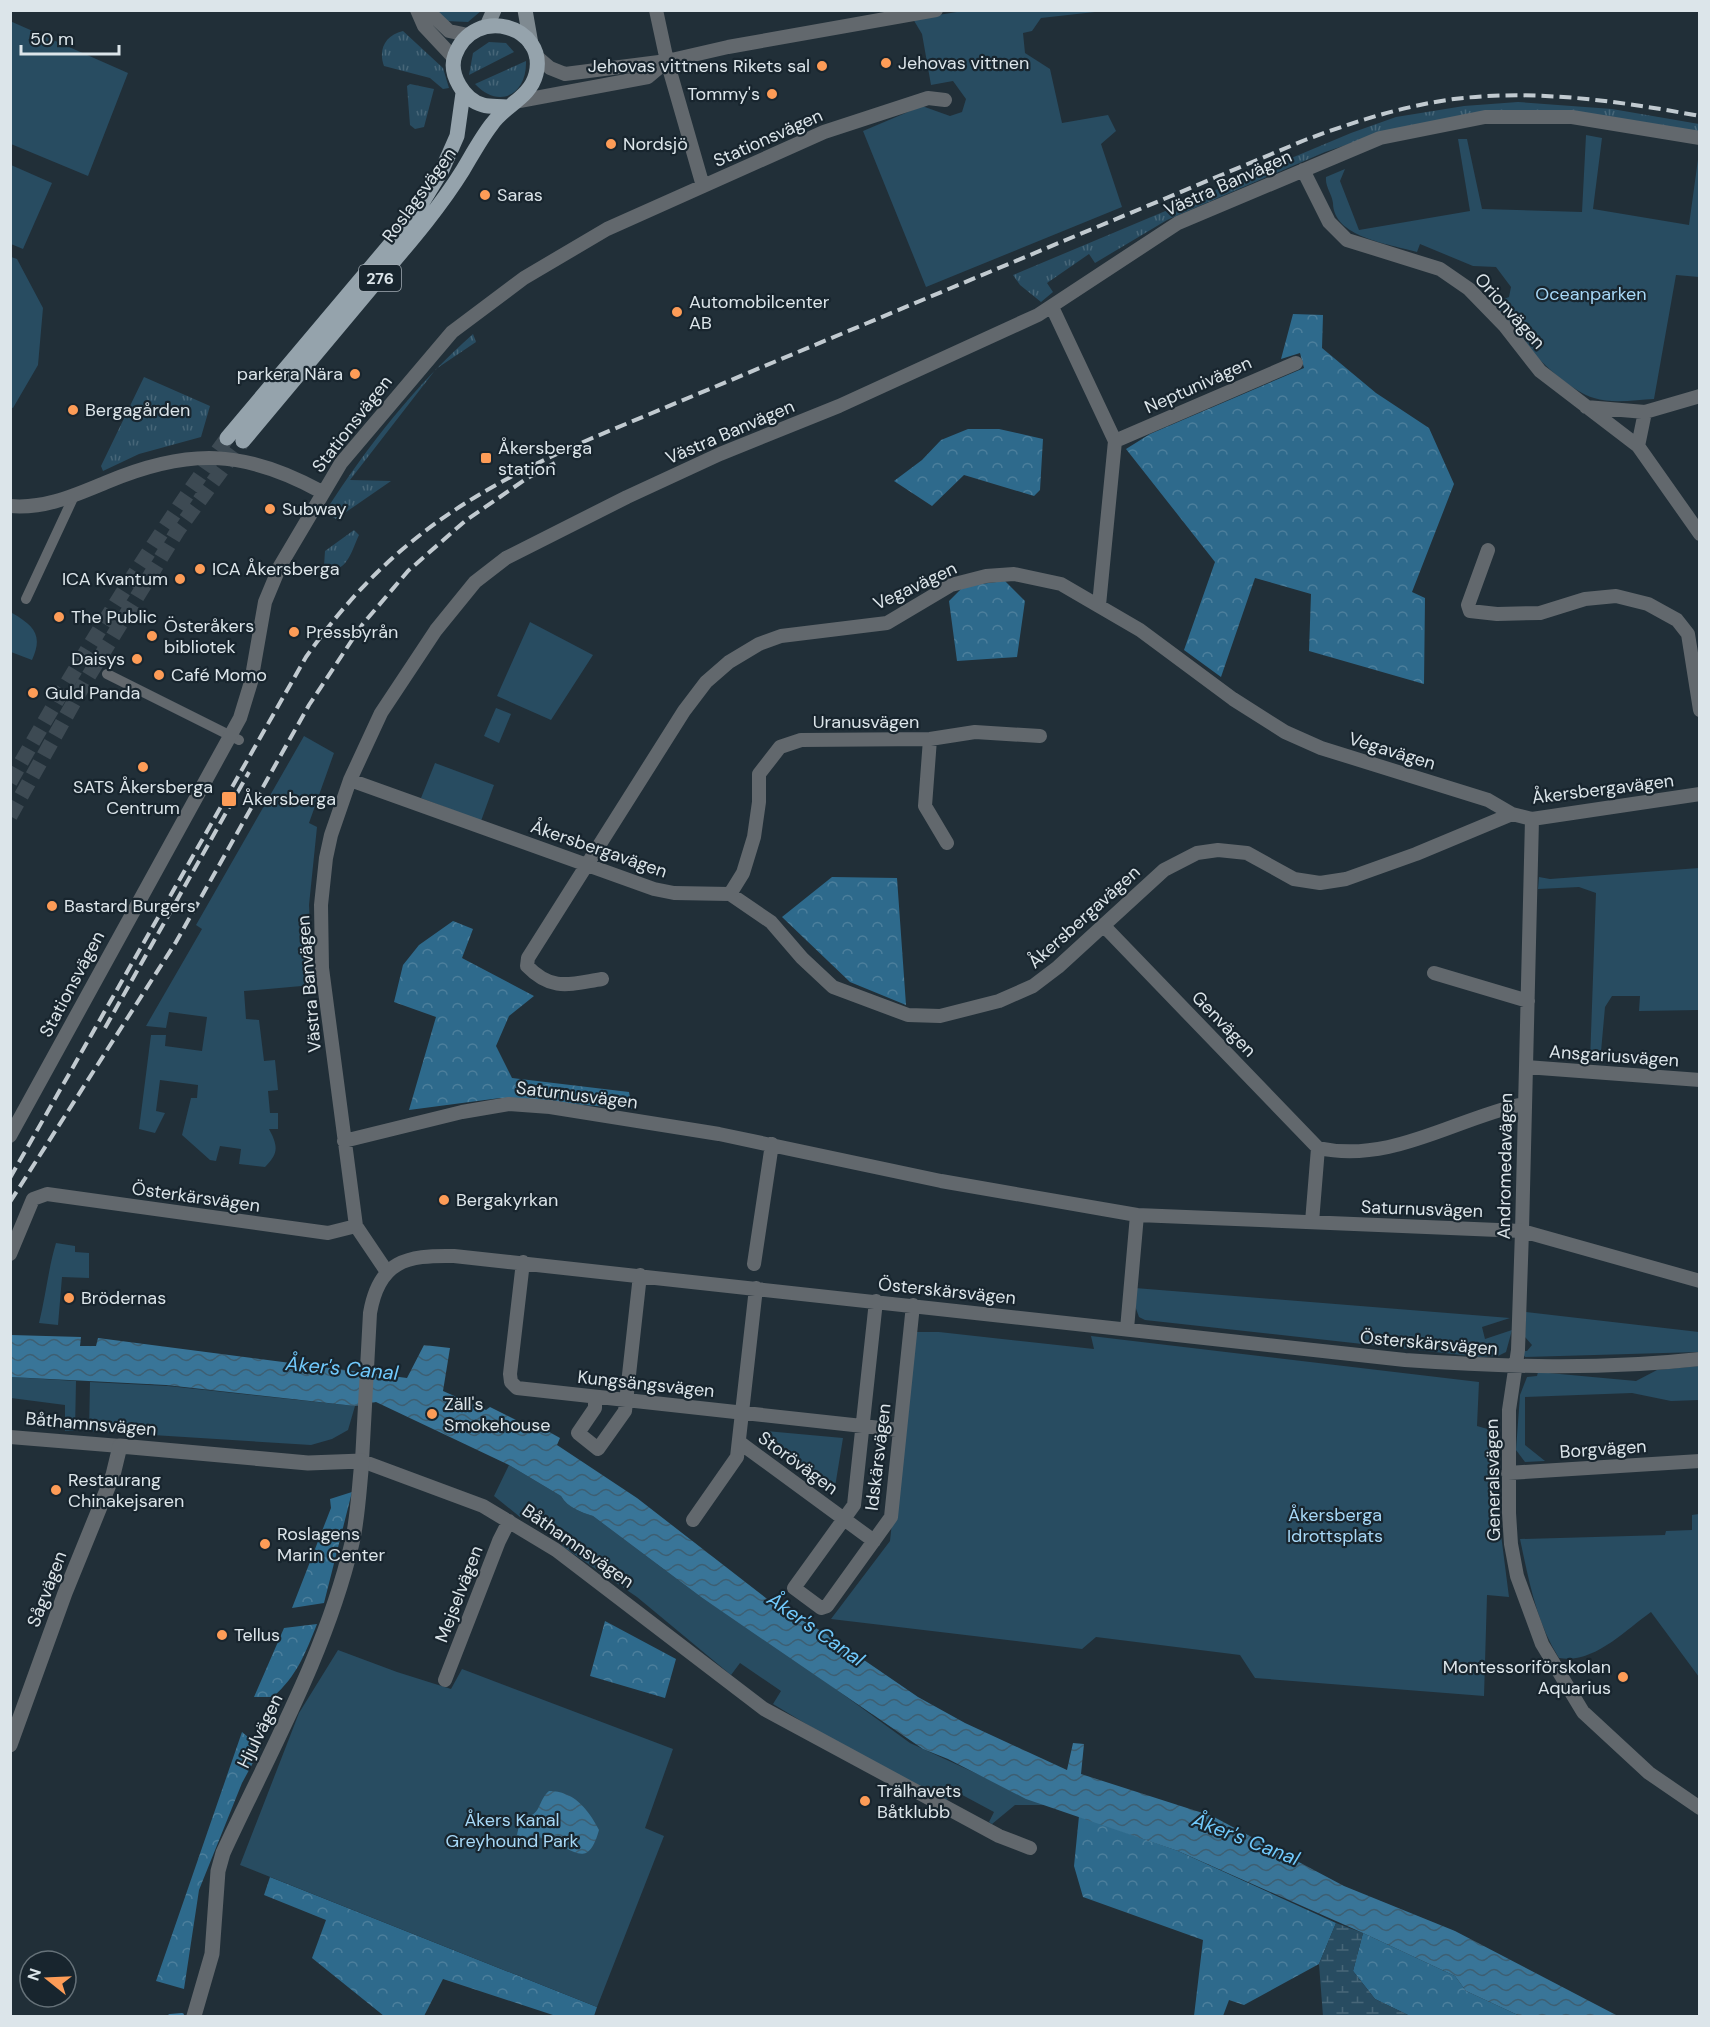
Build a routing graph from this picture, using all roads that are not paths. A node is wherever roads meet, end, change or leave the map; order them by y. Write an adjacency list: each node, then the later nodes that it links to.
1 (417, 10): 11 (street)
2 (427, 10): 9 (street)
3 (494, 10): 8 (main road)
4 (525, 10): 10 (main road, Roslagsvägen / 276)
5 (656, 10): 12 (street)
6 (936, 10): 7 (street)
7 (888, 14): 12 (street)
8 (487, 26): 9 (main road); 10 (main road)
9 (468, 35): 11 (main road)
10 (533, 50): 12 (street); 15 (main road, Roslagsvägen / 276)
11 (454, 58): 13 (main road, Roslagsvägen / 276)
12 (667, 61): 15 (street); 18 (street)
13 (464, 93): 15 (main road); 24 (main road, Roslagsvägen / 276)
14 (945, 100): 18 (street, Stationsvägen)
15 (510, 104): 25 (main road, Roslagsvägen / 276)
16 (1700, 138): 17 (street, Västra Banvägen)
17 (1303, 170): 19 (street, Västra Banvägen); 22 (street, Orionvägen)
18 (703, 186): 28 (street, Stationsvägen)
19 (1052, 307): 26 (street); 40 (street, Västra Banvägen)
20 (1296, 363): 26 (street, Neptunivägen)
21 (1700, 396): 23 (street)
22 (1586, 407): 23 (street); 27 (street, Orionvägen)
23 (1646, 412): 27 (street)
24 (227, 438)
25 (243, 441)
26 (1115, 441): 34 (street)
27 (1638, 446): 31 (street, Orionvägen)
28 (322, 492): 29 (street); 38 (street, Stationsvägen)
29 (75, 496): 30 (street); 33 (street)
30 (10, 506)
31 (1700, 534)
32 (1488, 550): 36 (street)
33 (26, 599)
34 (1099, 605): 42 (street, Vegavägen); 45 (street, Vegavägen)
35 (107, 674): 38 (street)
36 (1700, 710)
37 (1040, 736): 39 (street, Uranusvägen)
38 (235, 738): 54 (street, Stationsvägen)
39 (930, 740): 44 (street); 46 (street, Uranusvägen)
40 (350, 780): 45 (street, Åkersbergavägen); 55 (street, Västra Banvägen)
41 (1700, 794): 43 (street, Åkersbergavägen)
42 (1512, 814): 43 (street, Åkersbergavägen); 47 (street, Åkersbergavägen)
43 (1532, 819): 50 (street, Andromedavägen)
44 (947, 843)
45 (586, 865): 46 (street, Åkersbergavägen); 49 (street, Vegavägen)
46 (730, 894): 47 (street, Åkersbergavägen)
47 (1103, 926): 57 (street, Genvägen)
48 (1434, 973): 50 (street)
49 (602, 979)
50 (1528, 1001): 51 (street, Andromedavägen)
51 (1526, 1067): 52 (street, Ansgariusvägen); 53 (street, Andromedavägen)
52 (1700, 1080)
53 (1523, 1104): 57 (street); 61 (street, Andromedavägen)
54 (10, 1136)
55 (344, 1141): 56 (street, Saturnusvägen); 60 (street, Västra Banvägen)
56 (772, 1144): 58 (street, Saturnusvägen); 64 (street)
57 (1318, 1148): 59 (street)
58 (1137, 1215): 59 (street, Saturnusvägen); 71 (street)
59 (1312, 1222): 61 (street, Saturnusvägen)
60 (356, 1226): 62 (street, Österkärsvägen); 65 (street, Västra Banvägen)
61 (1522, 1231): 67 (street, Saturnusvägen); 73 (street, Andromedavägen)
62 (10, 1254)
63 (523, 1262): 65 (street, Österskärsvägen); 66 (street, Österskärsvägen); 74 (street, Kungsängsvägen)
64 (754, 1264)
65 (387, 1272): 82 (street)
66 (640, 1275): 68 (street, Österskärsvägen); 75 (street)
67 (1700, 1281)
68 (756, 1288): 69 (street, Österskärsvägen); 76 (street, Storövägen)
69 (876, 1301): 70 (street, Österskärsvägen); 77 (street, Idskärsvägen)
70 (913, 1305): 71 (street, Österskärsvägen); 78 (street, Idskärsvägen)
71 (1127, 1329): 73 (street, Österskärsvägen)
72 (1700, 1359): 73 (street, Österskärsvägen)
73 (1514, 1367): 84 (street, Generalsvägen)
74 (595, 1397): 75 (street, Kungsängsvägen); 75 (street)
75 (625, 1401): 76 (street, Kungsängsvägen)
76 (742, 1413): 77 (street, Kungsängsvägen); 80 (street, Storövägen)
77 (862, 1426): 78 (street, Kungsängsvägen); 85 (street, Idskärsvägen)
78 (899, 1430): 88 (street, Idskärsvägen)
79 (10, 1437): 81 (street, Båthamnsvägen)
80 (739, 1442): 85 (street, Storövägen); 86 (street)
81 (120, 1446): 82 (street, Båthamnsvägen); 90 (street, Sågvägen)
82 (362, 1461): 87 (street, Båthamnsvägen); 93 (street, Hjulvägen)
83 (1700, 1461): 84 (street, Borgvägen)
84 (1508, 1473): 91 (street, Generalsvägen)
85 (844, 1518): 88 (street, Storövägen); 88 (street, Idskärsvägen)
86 (693, 1520)
87 (509, 1521): 89 (street, Mejselvägen); 92 (street, Båthamnsvägen)
88 (874, 1541)
89 (445, 1680)
90 (10, 1745)
91 (1700, 1809)
92 (1030, 1848)
93 (194, 2016)

